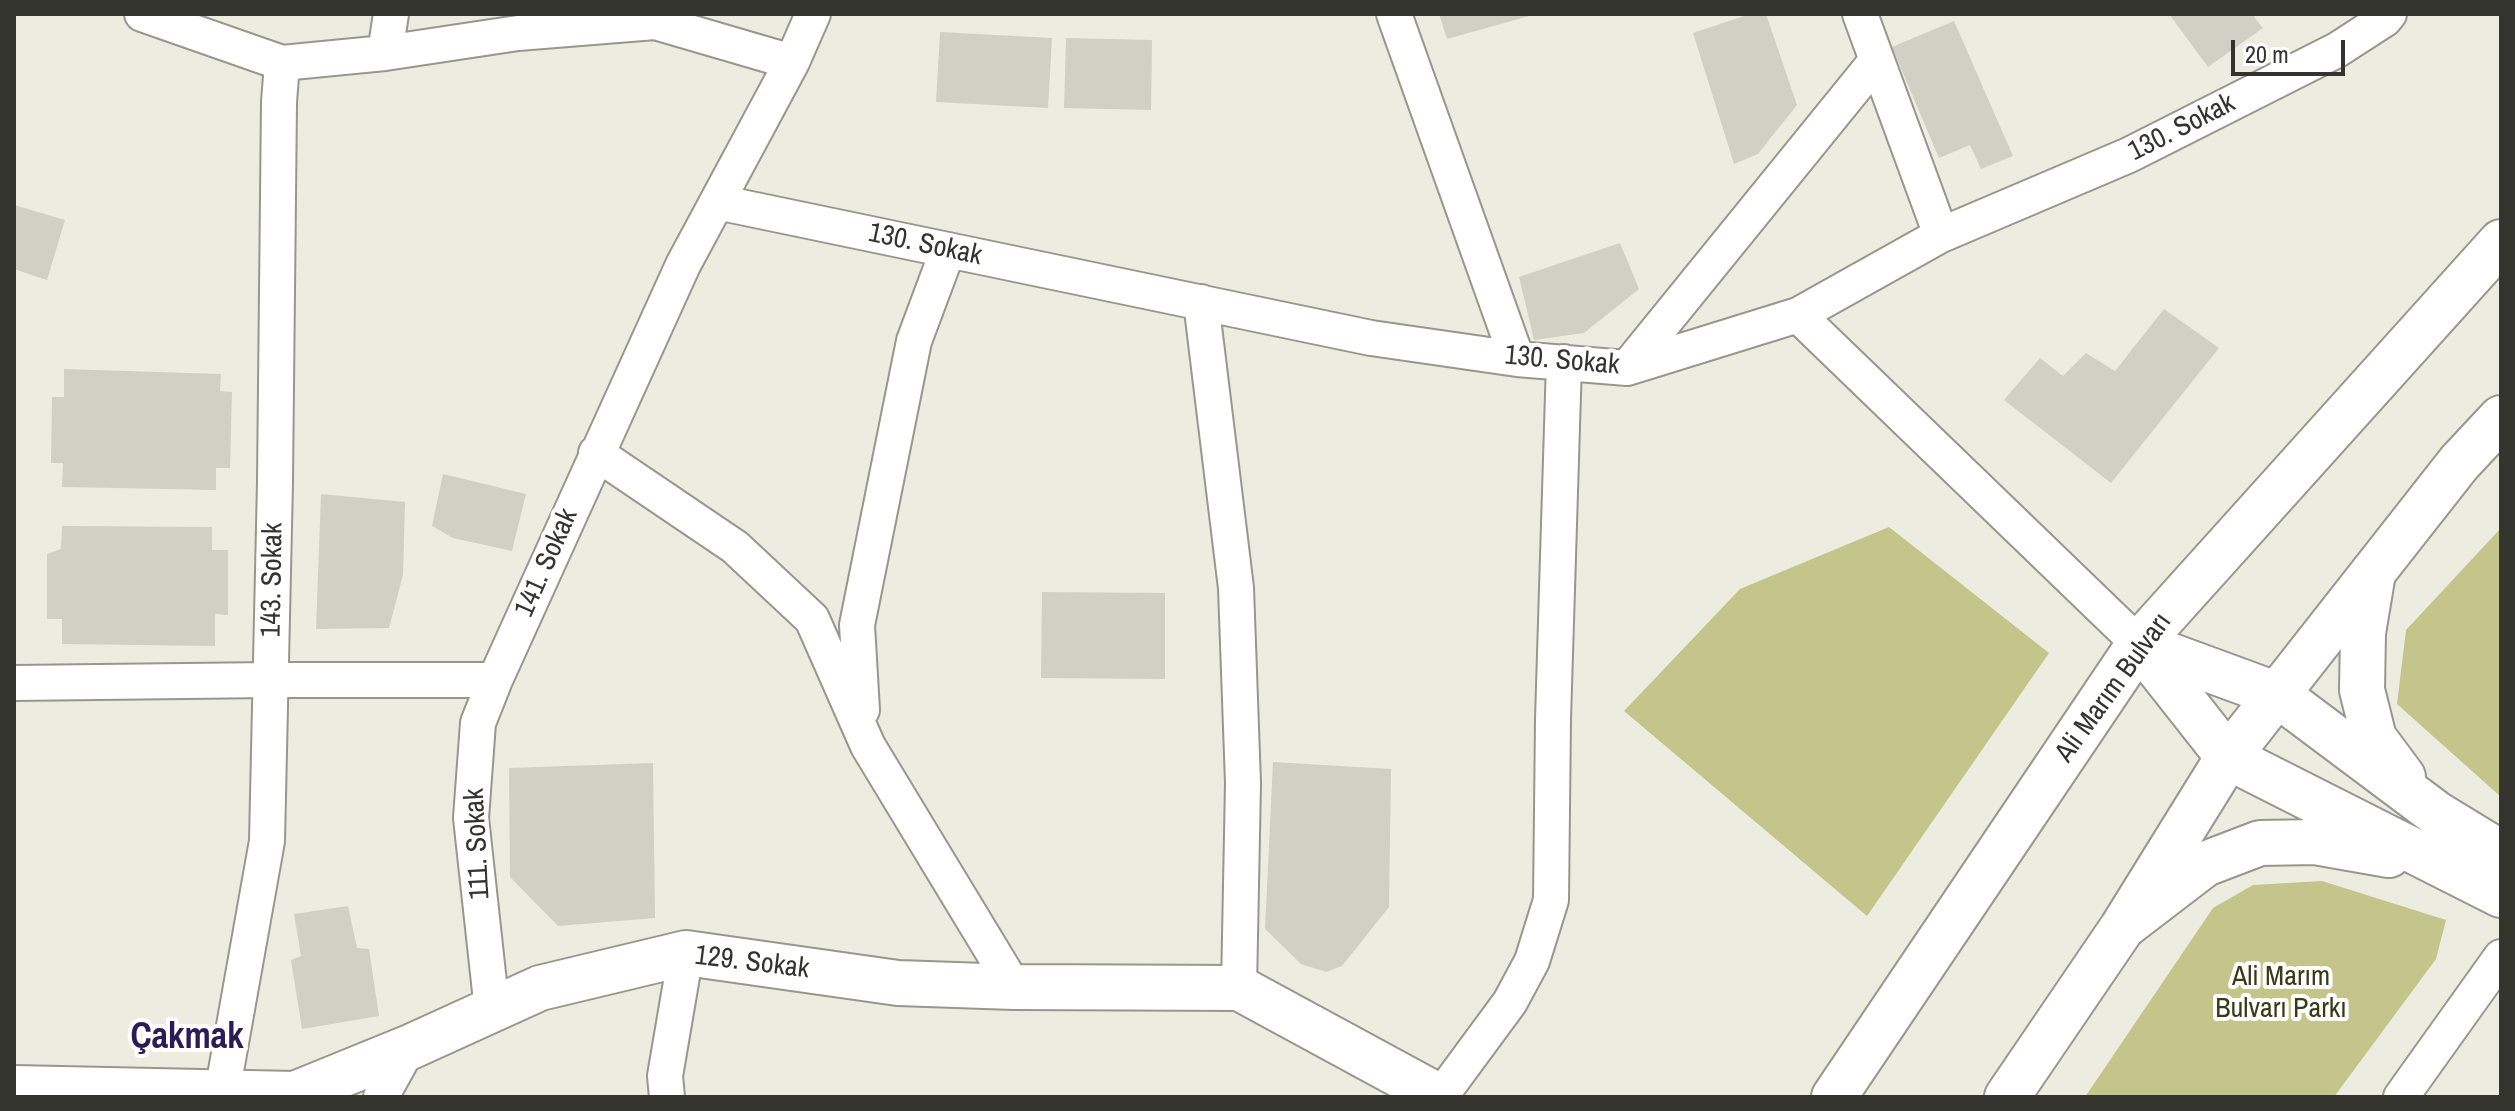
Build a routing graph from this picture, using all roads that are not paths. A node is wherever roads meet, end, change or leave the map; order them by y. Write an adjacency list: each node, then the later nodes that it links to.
1 (142, 14): 10 (street)
2 (391, 14): 7 (street)
3 (813, 14): 9 (street, 141. Sokak)
4 (1394, 14): 17 (street)
5 (1860, 14): 8 (street)
6 (2386, 16): 12 (street, 130. Sokak)
7 (385, 53): 9 (street); 10 (street)
8 (1877, 60): 12 (street); 19 (street)
9 (792, 62): 11 (street, 141. Sokak)
10 (282, 63): 24 (street, 143. Sokak)
11 (717, 202): 14 (street, 130. Sokak); 21 (street, 141. Sokak)
12 (1941, 235): 16 (street, 130. Sokak)
13 (2501, 242): 23 (street, Ali Marım Bulvarı)
14 (948, 250): 15 (street, 130. Sokak); 28 (street)
15 (1201, 302): 17 (street, 130. Sokak); 38 (street)
16 (1798, 315): 19 (street, 130. Sokak); 23 (street)
17 (1517, 359): 18 (street, 130. Sokak)
18 (1564, 362): 19 (street, 130. Sokak); 46 (street)
19 (1627, 368)
20 (2501, 418): 22 (street)
21 (596, 453): 25 (street, 141. Sokak); 28 (street)
22 (2373, 573): 27 (street); 30 (street)
23 (2139, 644): 27 (street); 29 (street); 47 (street, Ali Marım Bulvarı)
24 (271, 680): 25 (street); 26 (street); 42 (street, 143. Sokak)
25 (495, 680): 39 (street, 111. Sokak)
26 (14, 683)
27 (2278, 695): 29 (street); 30 (street)
28 (868, 746): 37 (street)
29 (2228, 757): 32 (street); 34 (street)
30 (2437, 814): 31 (street)
31 (2501, 853)
32 (2443, 865): 33 (street); 34 (street)
33 (2501, 895)
34 (2122, 928): 48 (street)
35 (686, 953): 37 (street, 129. Sokak); 39 (street, 129. Sokak); 45 (street)
36 (2501, 957): 49 (street)
37 (1014, 987): 38 (street, 129. Sokak)
38 (1239, 988): 46 (street, 129. Sokak)
39 (492, 1010): 40 (street, 129. Sokak)
40 (408, 1048): 43 (street, 129. Sokak); 44 (street)
41 (14, 1088): 42 (street, 129. Sokak)
42 (222, 1093): 43 (street, 129. Sokak)
43 (285, 1096)
44 (381, 1097)
45 (667, 1097)
46 (1440, 1097)
47 (1834, 1097)
48 (2007, 1097)
49 (2401, 1097)

